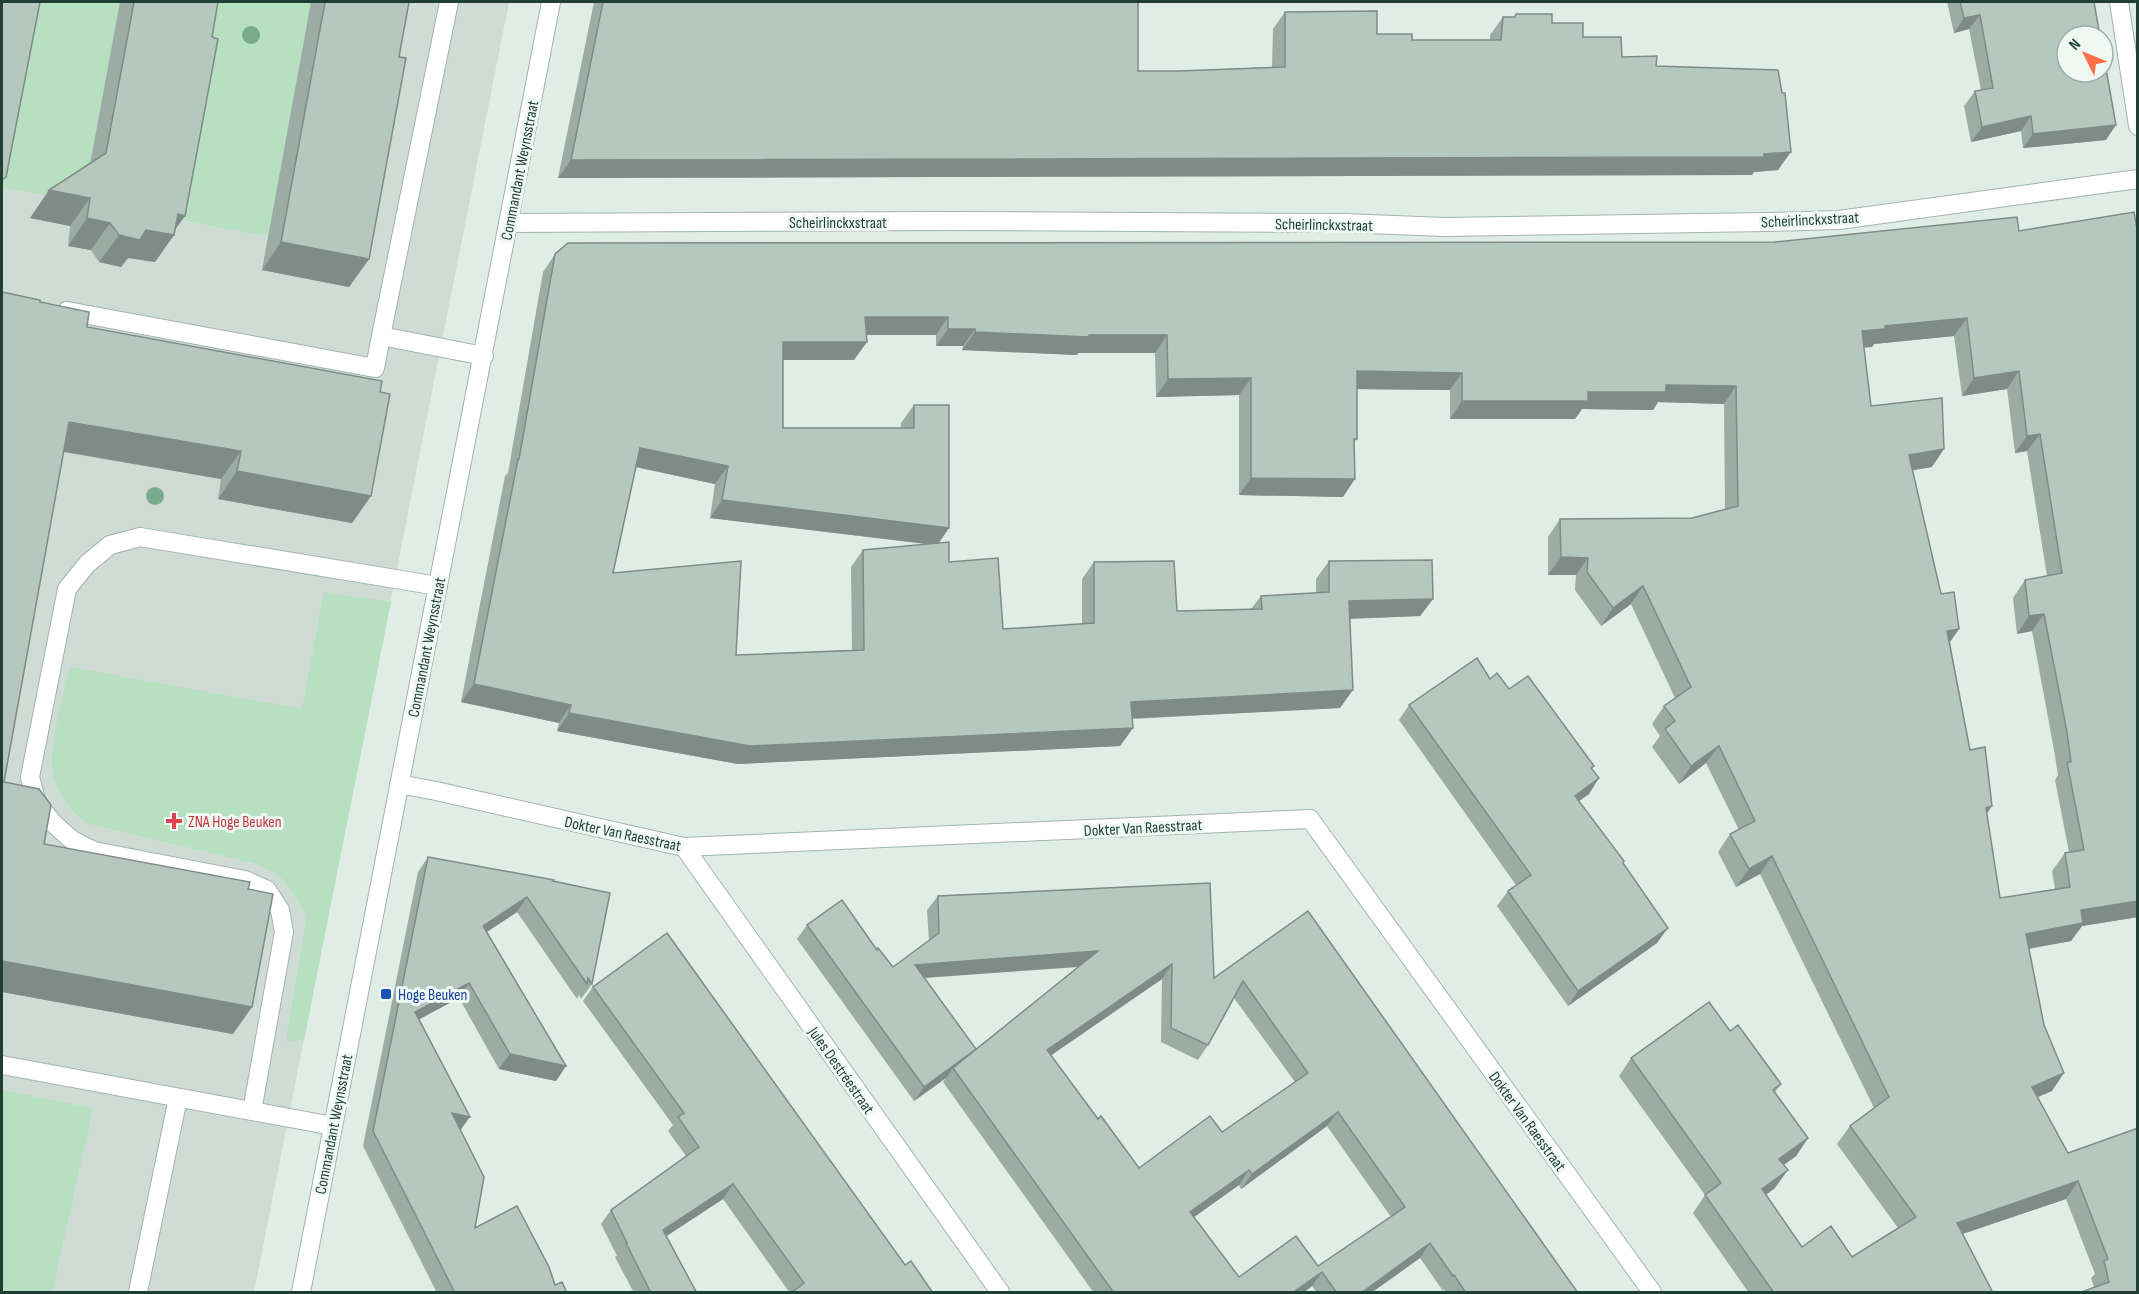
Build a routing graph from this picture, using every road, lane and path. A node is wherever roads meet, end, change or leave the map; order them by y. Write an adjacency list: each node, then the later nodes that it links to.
1 (449, 2): 8 (street)
2 (551, 2): 6 (street, Commandant Weynsstraat)
3 (2119, 2): 4 (street)
4 (2138, 126)
5 (2138, 178): 6 (street, Scheirlinckxstraat)
6 (508, 223): 9 (street, Commandant Weynsstraat)
7 (48, 307): 8 (street)
8 (381, 336): 9 (street)
9 (484, 356): 10 (street, Commandant Weynsstraat)
10 (438, 586): 11 (street, Commandant Weynsstraat); 15 (street)
11 (399, 784): 12 (street, Dokter Van Raesstraat); 16 (street, Commandant Weynsstraat)
12 (684, 848): 19 (street, Jules Destréestraat); 20 (street, Dokter Van Raesstraat)
13 (2, 1065): 14 (street)
14 (178, 1098): 15 (street); 17 (street)
15 (252, 1111): 16 (street)
16 (333, 1125): 18 (street, Commandant Weynsstraat)
17 (138, 1293)
18 (301, 1293)
19 (1000, 1293)
20 (1652, 1293)

